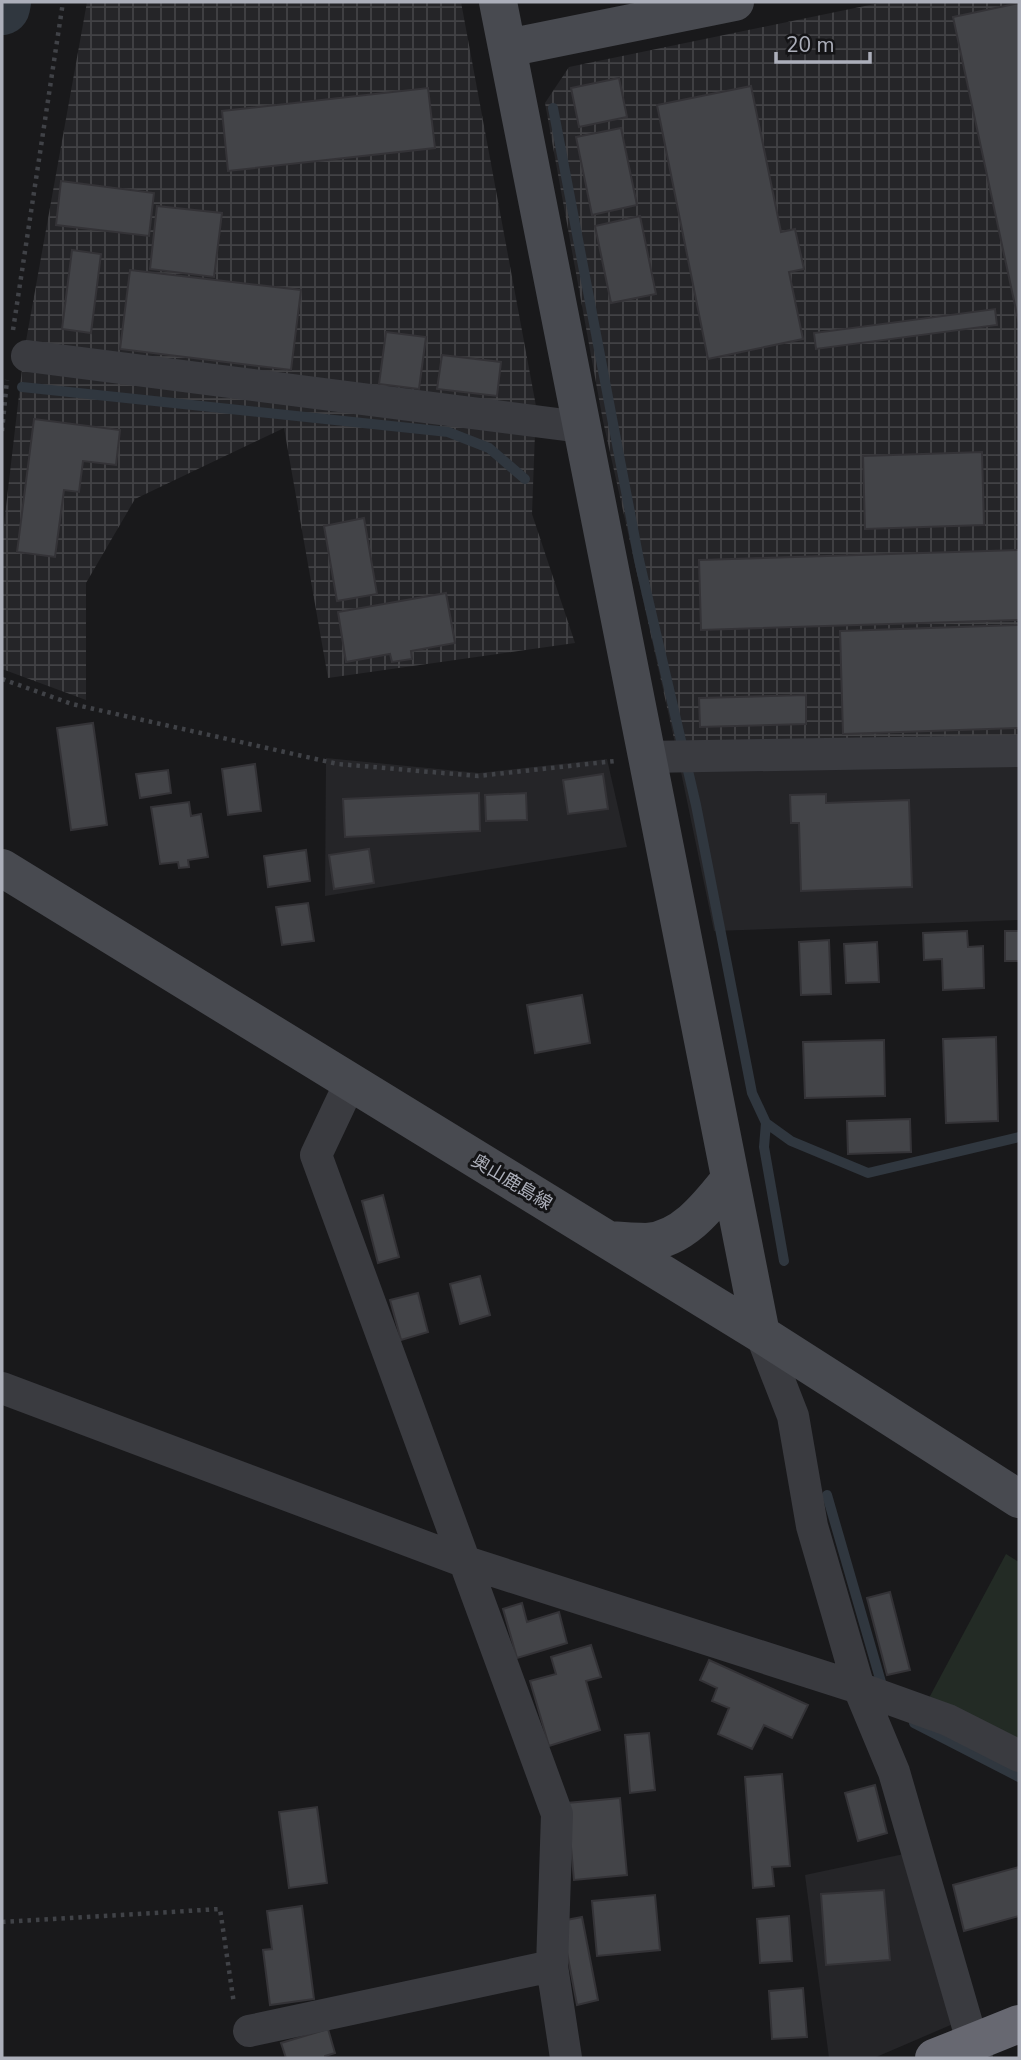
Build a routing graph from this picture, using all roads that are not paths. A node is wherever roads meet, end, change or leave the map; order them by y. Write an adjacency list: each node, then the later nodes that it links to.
1 (498, 2): 3 (street)
2 (735, 2): 3 (street)
3 (508, 48): 5 (street)
4 (16, 352): 5 (street)
5 (581, 427): 7 (street)
6 (1019, 751): 7 (street)
7 (670, 757): 10 (street)
8 (2, 869): 9 (street, 奥山鹿島線)
9 (351, 1083): 11 (street, 奥山鹿島線); 15 (street)
10 (730, 1179): 11 (street); 12 (street)
11 (608, 1240): 12 (street, 奥山鹿島線)
12 (761, 1334): 14 (street, 奥山鹿島線); 16 (street)
13 (2, 1388): 15 (street)
14 (1019, 1499)
15 (463, 1561): 16 (street); 18 (street)
16 (877, 1694): 17 (street); 21 (street)
17 (1019, 1756)
18 (552, 1966): 20 (street); 22 (street)
19 (1019, 2024): 21 (highway)
20 (249, 2031)
21 (976, 2050): 23 (highway)
22 (566, 2058)
23 (934, 2058)

